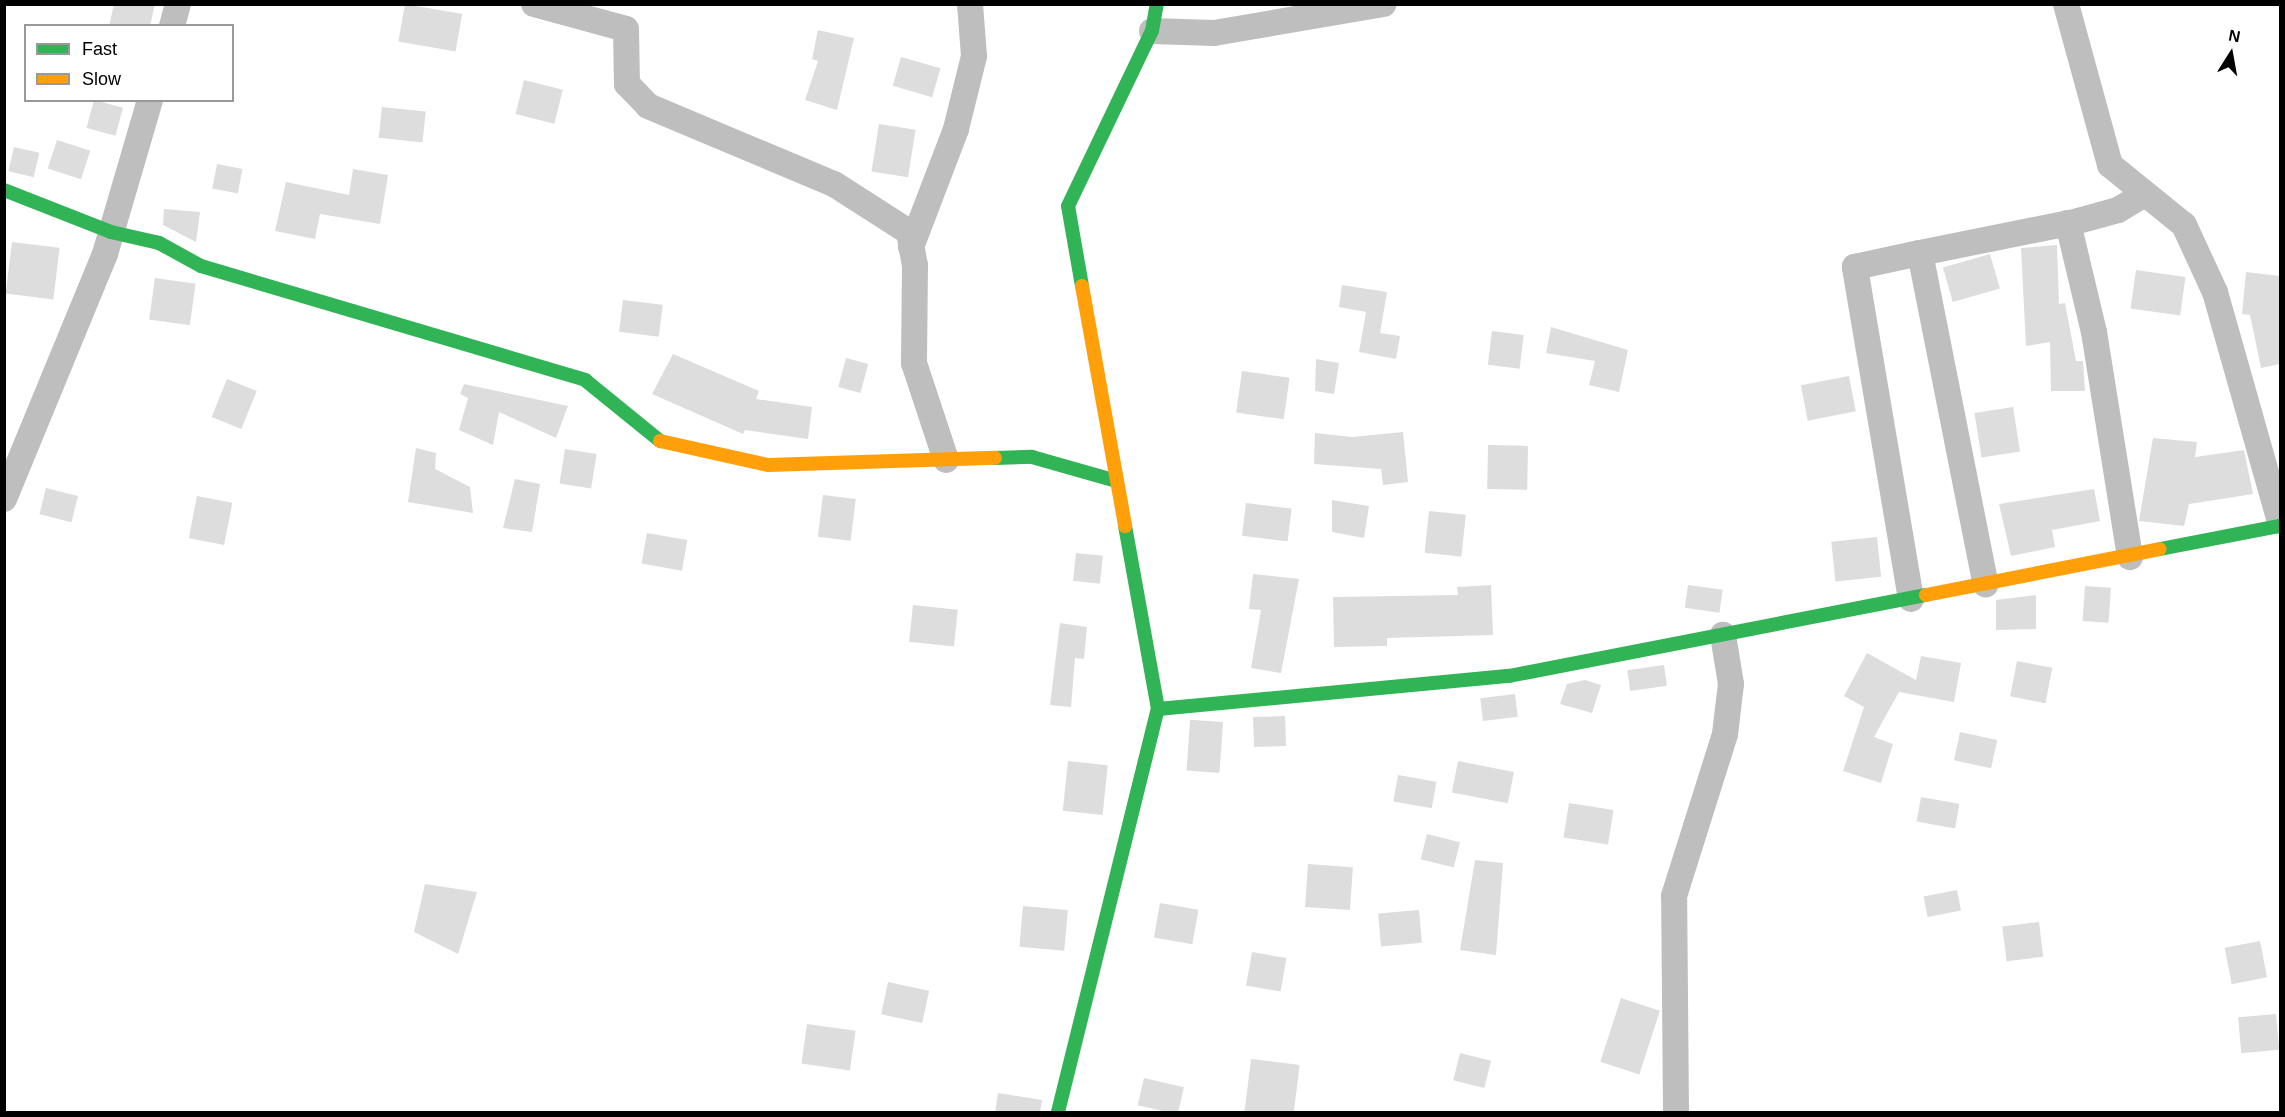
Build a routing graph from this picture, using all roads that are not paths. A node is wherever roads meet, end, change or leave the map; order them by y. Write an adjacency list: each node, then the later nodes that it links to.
1 (178, 4): 7 (street)
2 (534, 4): 14 (street)
3 (970, 4): 14 (street)
4 (1157, 4): 8 (street)
5 (1384, 4): 8 (street)
6 (2066, 4): 11 (street)
7 (173, 24)
8 (1152, 31): 17 (street)
9 (149, 102): 13 (street)
10 (4, 190): 13 (street)
11 (2144, 195): 12 (street); 19 (street)
12 (2068, 223): 15 (street); 21 (street)
13 (111, 232): 16 (street); 18 (street)
14 (912, 248): 16 (street)
15 (1920, 253): 22 (street); 23 (street)
16 (946, 460): 17 (street)
17 (1116, 480): 25 (street)
18 (4, 499)
19 (2280, 521)
20 (2280, 526): 21 (street)
21 (2130, 557): 22 (street)
22 (1986, 585): 23 (street)
23 (1911, 599): 24 (street)
24 (1723, 635): 25 (street); 27 (street)
25 (1158, 708): 26 (street)
26 (1058, 1113)
27 (1676, 1113)

